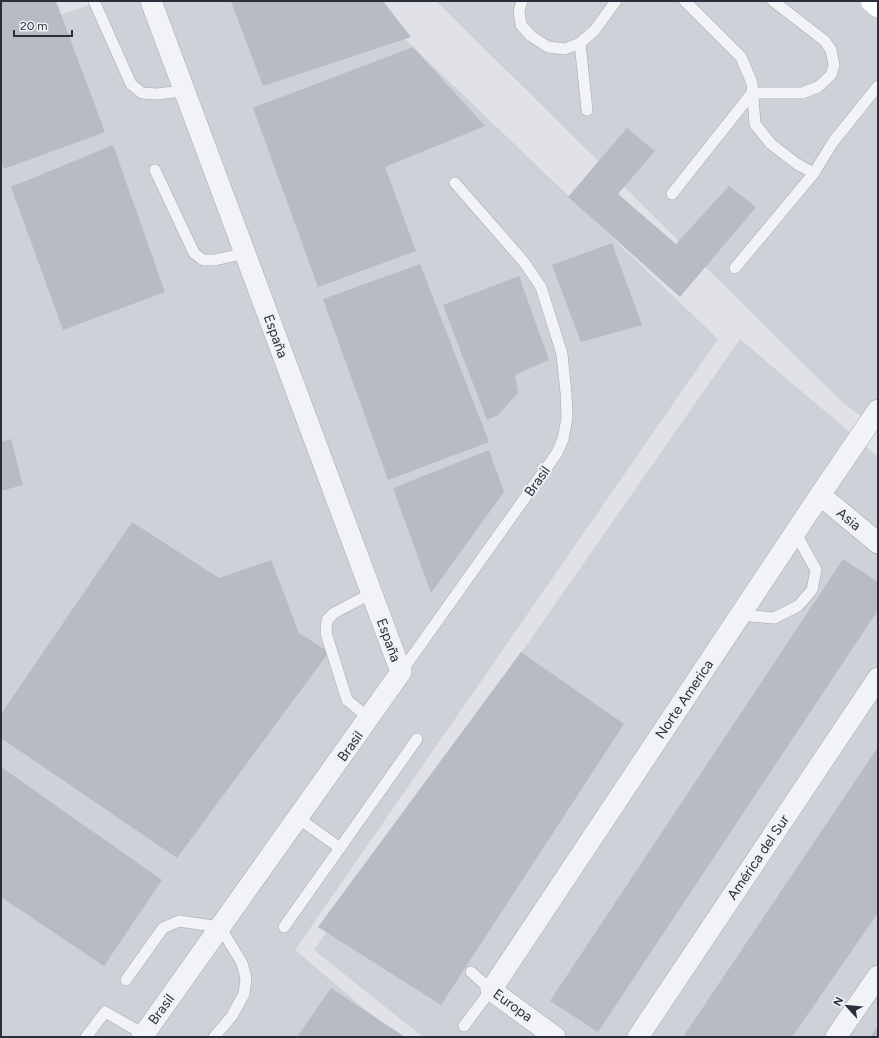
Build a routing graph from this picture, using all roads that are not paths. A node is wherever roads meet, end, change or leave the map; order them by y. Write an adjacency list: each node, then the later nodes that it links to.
1 (94, 1): 11 (lane)
2 (151, 1): 11 (street, España)
3 (522, 1): 9 (lane)
4 (616, 1): 9 (lane)
5 (685, 1): 12 (lane)
6 (773, 1): 12 (lane)
7 (872, 1): 8 (street)
8 (878, 6)
9 (580, 43): 13 (lane)
10 (878, 86): 15 (lane)
11 (184, 91): 18 (street, España)
12 (752, 93): 15 (lane); 17 (lane)
13 (587, 110)
14 (155, 170): 18 (lane)
15 (814, 173): 19 (lane)
16 (456, 183): 26 (lane, Brasil)
17 (672, 194)
18 (245, 253): 24 (street, España)
19 (735, 268)
20 (878, 410): 21 (street, Norte America)
21 (820, 495): 22 (street, Norte America); 23 (street, Asia)
22 (795, 532): 25 (street, Norte America); 25 (lane)
23 (878, 543)
24 (372, 593): 26 (street, España); 28 (lane)
25 (740, 615): 37 (street, Norte America)
26 (401, 672): 28 (street, Brasil)
27 (878, 678): 43 (street, América del Sur)
28 (369, 718): 30 (street, Brasil)
29 (417, 739): 31 (lane)
30 (298, 818): 31 (lane); 33 (street, Brasil)
31 (340, 848): 32 (lane)
32 (284, 926)
33 (220, 927): 36 (lane); 39 (street, Brasil); 41 (lane)
34 (471, 972): 37 (lane, Europa)
35 (878, 976): 44 (street)
36 (126, 980)
37 (491, 990): 38 (lane); 42 (street, Europa)
38 (464, 1026)
39 (145, 1036): 40 (lane)
40 (86, 1037)
41 (214, 1037)
42 (556, 1037)
43 (638, 1037)
44 (836, 1037)

